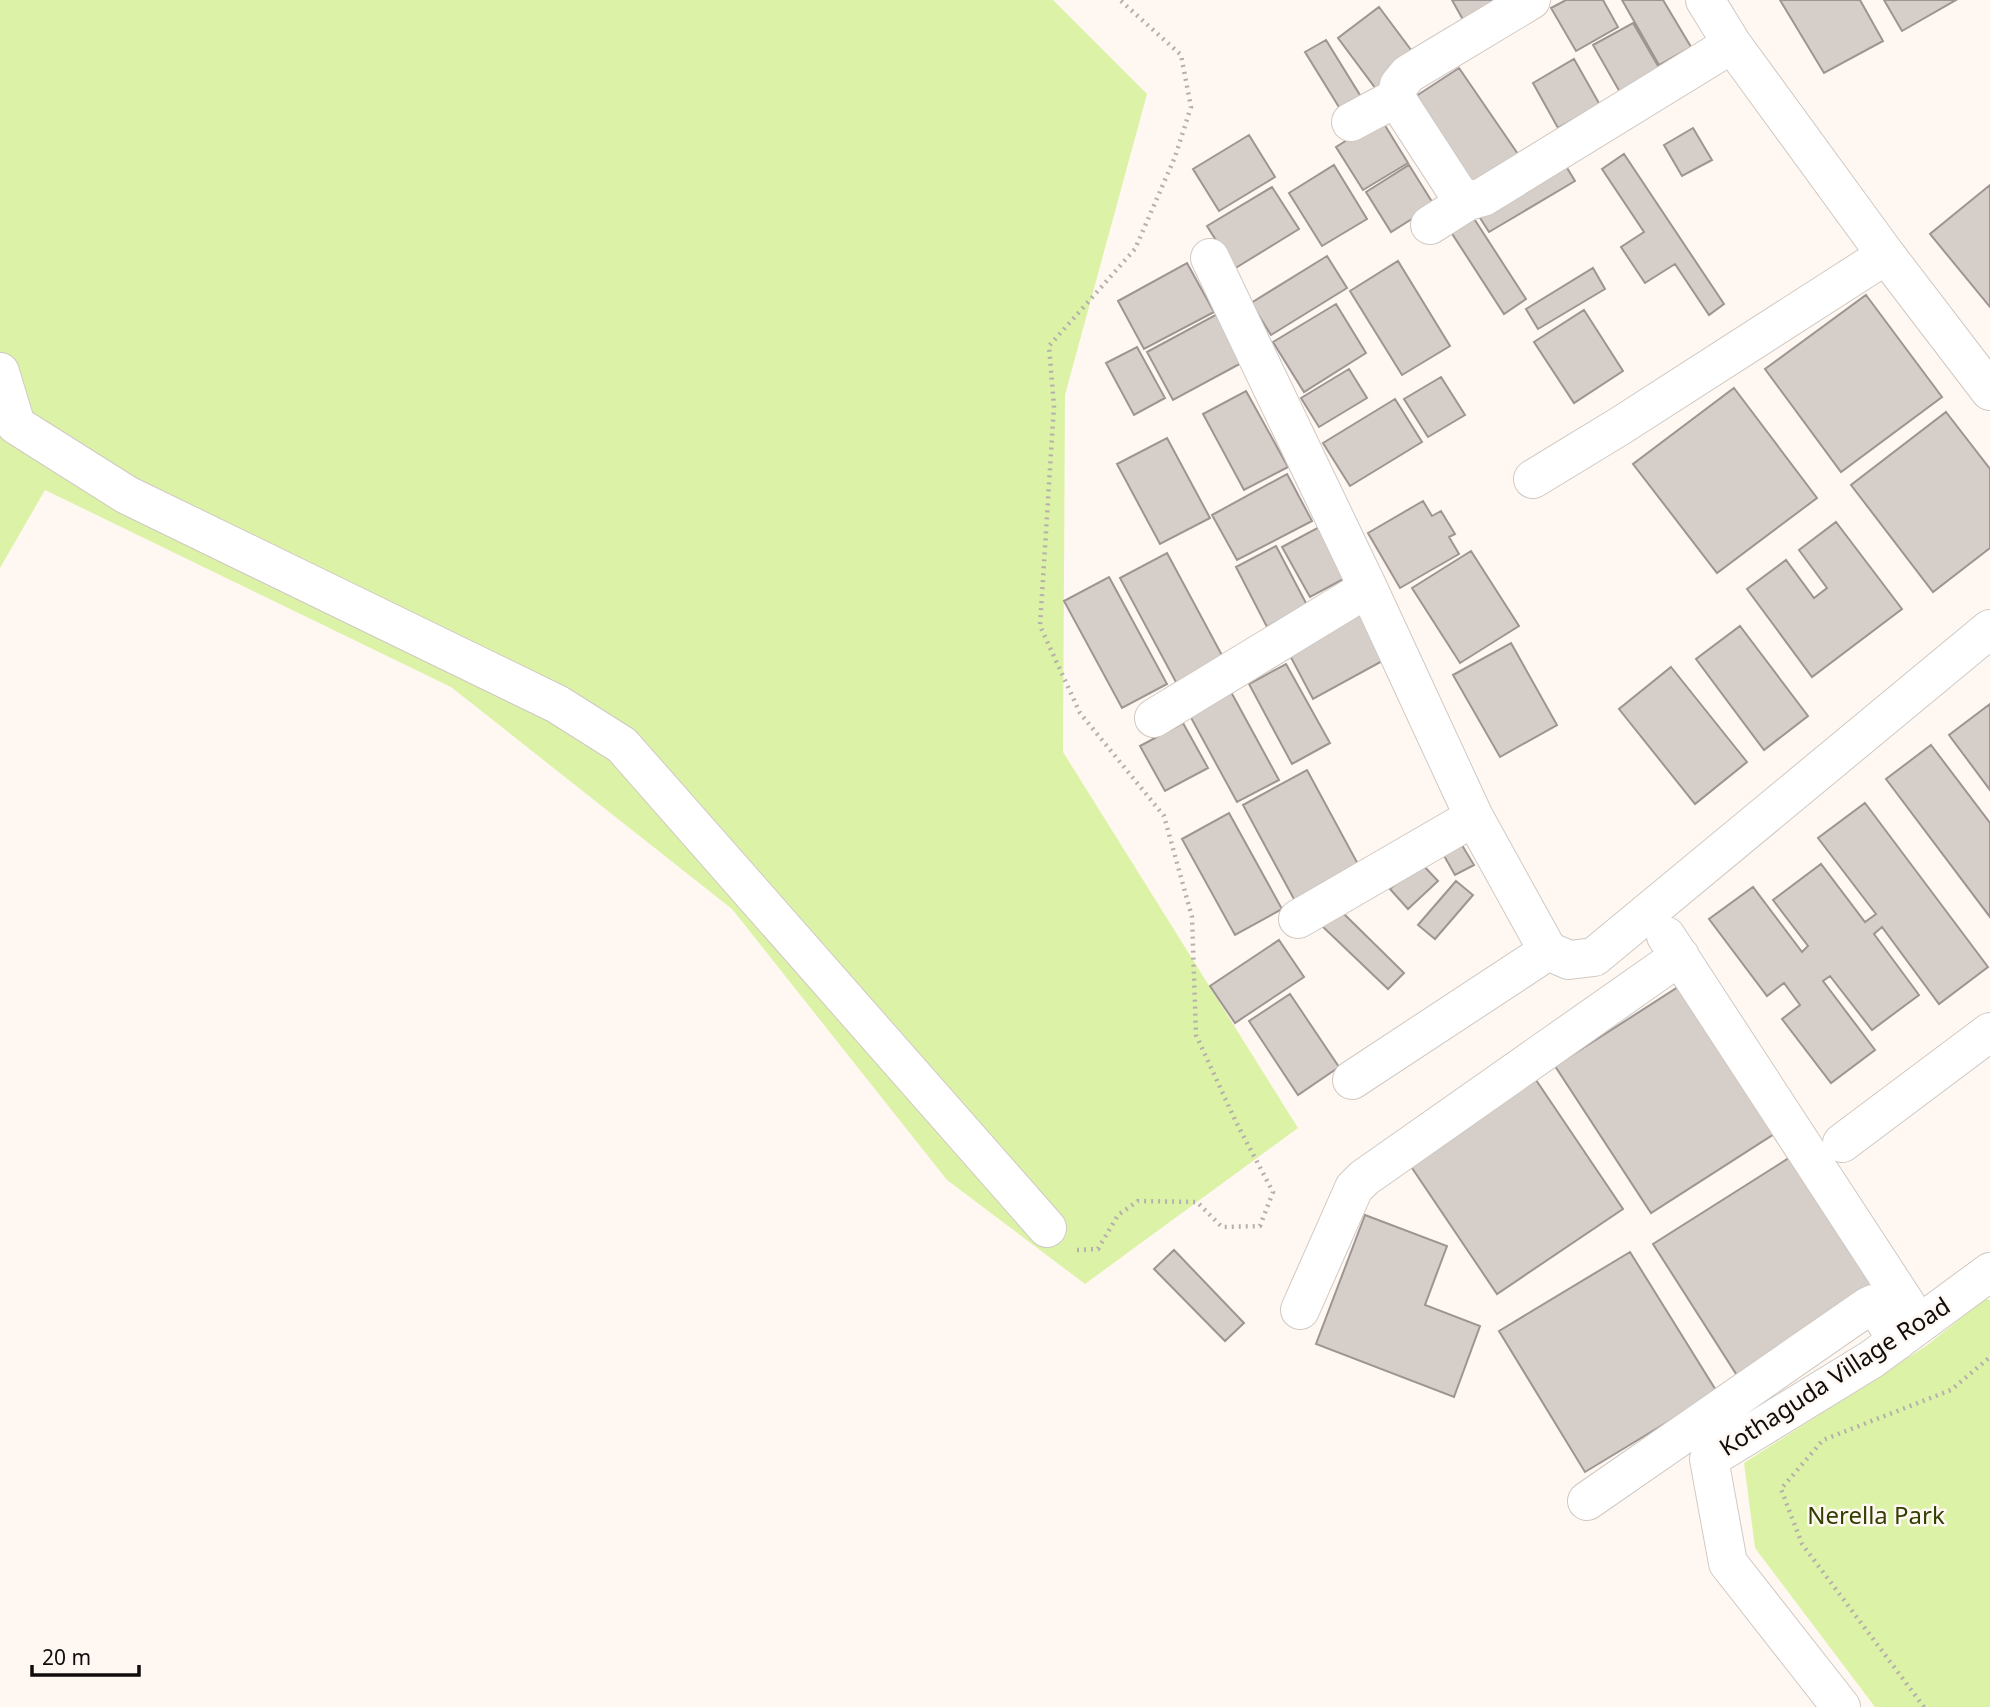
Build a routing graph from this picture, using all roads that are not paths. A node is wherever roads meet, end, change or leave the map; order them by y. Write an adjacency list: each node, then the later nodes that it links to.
1 (1531, 0): 4 (street)
2 (1704, 0): 3 (street)
3 (1732, 44): 6 (street); 8 (street)
4 (1396, 97): 5 (street); 6 (street)
5 (1350, 122)
6 (1468, 201): 7 (street)
7 (1430, 225)
8 (1886, 254): 11 (street); 12 (street)
9 (1210, 258): 13 (street)
10 (0, 372): 24 (street)
11 (1990, 391)
12 (1533, 479)
13 (1367, 588): 15 (street); 16 (street)
14 (1990, 629): 17 (street)
15 (1154, 718)
16 (1474, 817): 18 (street); 19 (street)
17 (1650, 911): 19 (street); 20 (street)
18 (1298, 919)
19 (1548, 951): 22 (street)
20 (1680, 956): 26 (street); 27 (street)
21 (1990, 1032): 23 (street)
22 (1352, 1080)
23 (1842, 1143)
24 (1047, 1228)
25 (1990, 1272): 27 (street, Kothaguda Village Road)
26 (1300, 1310)
27 (1908, 1333): 28 (street); 29 (street, Kothaguda Village Road)
28 (1587, 1501)
29 (1841, 1707)

